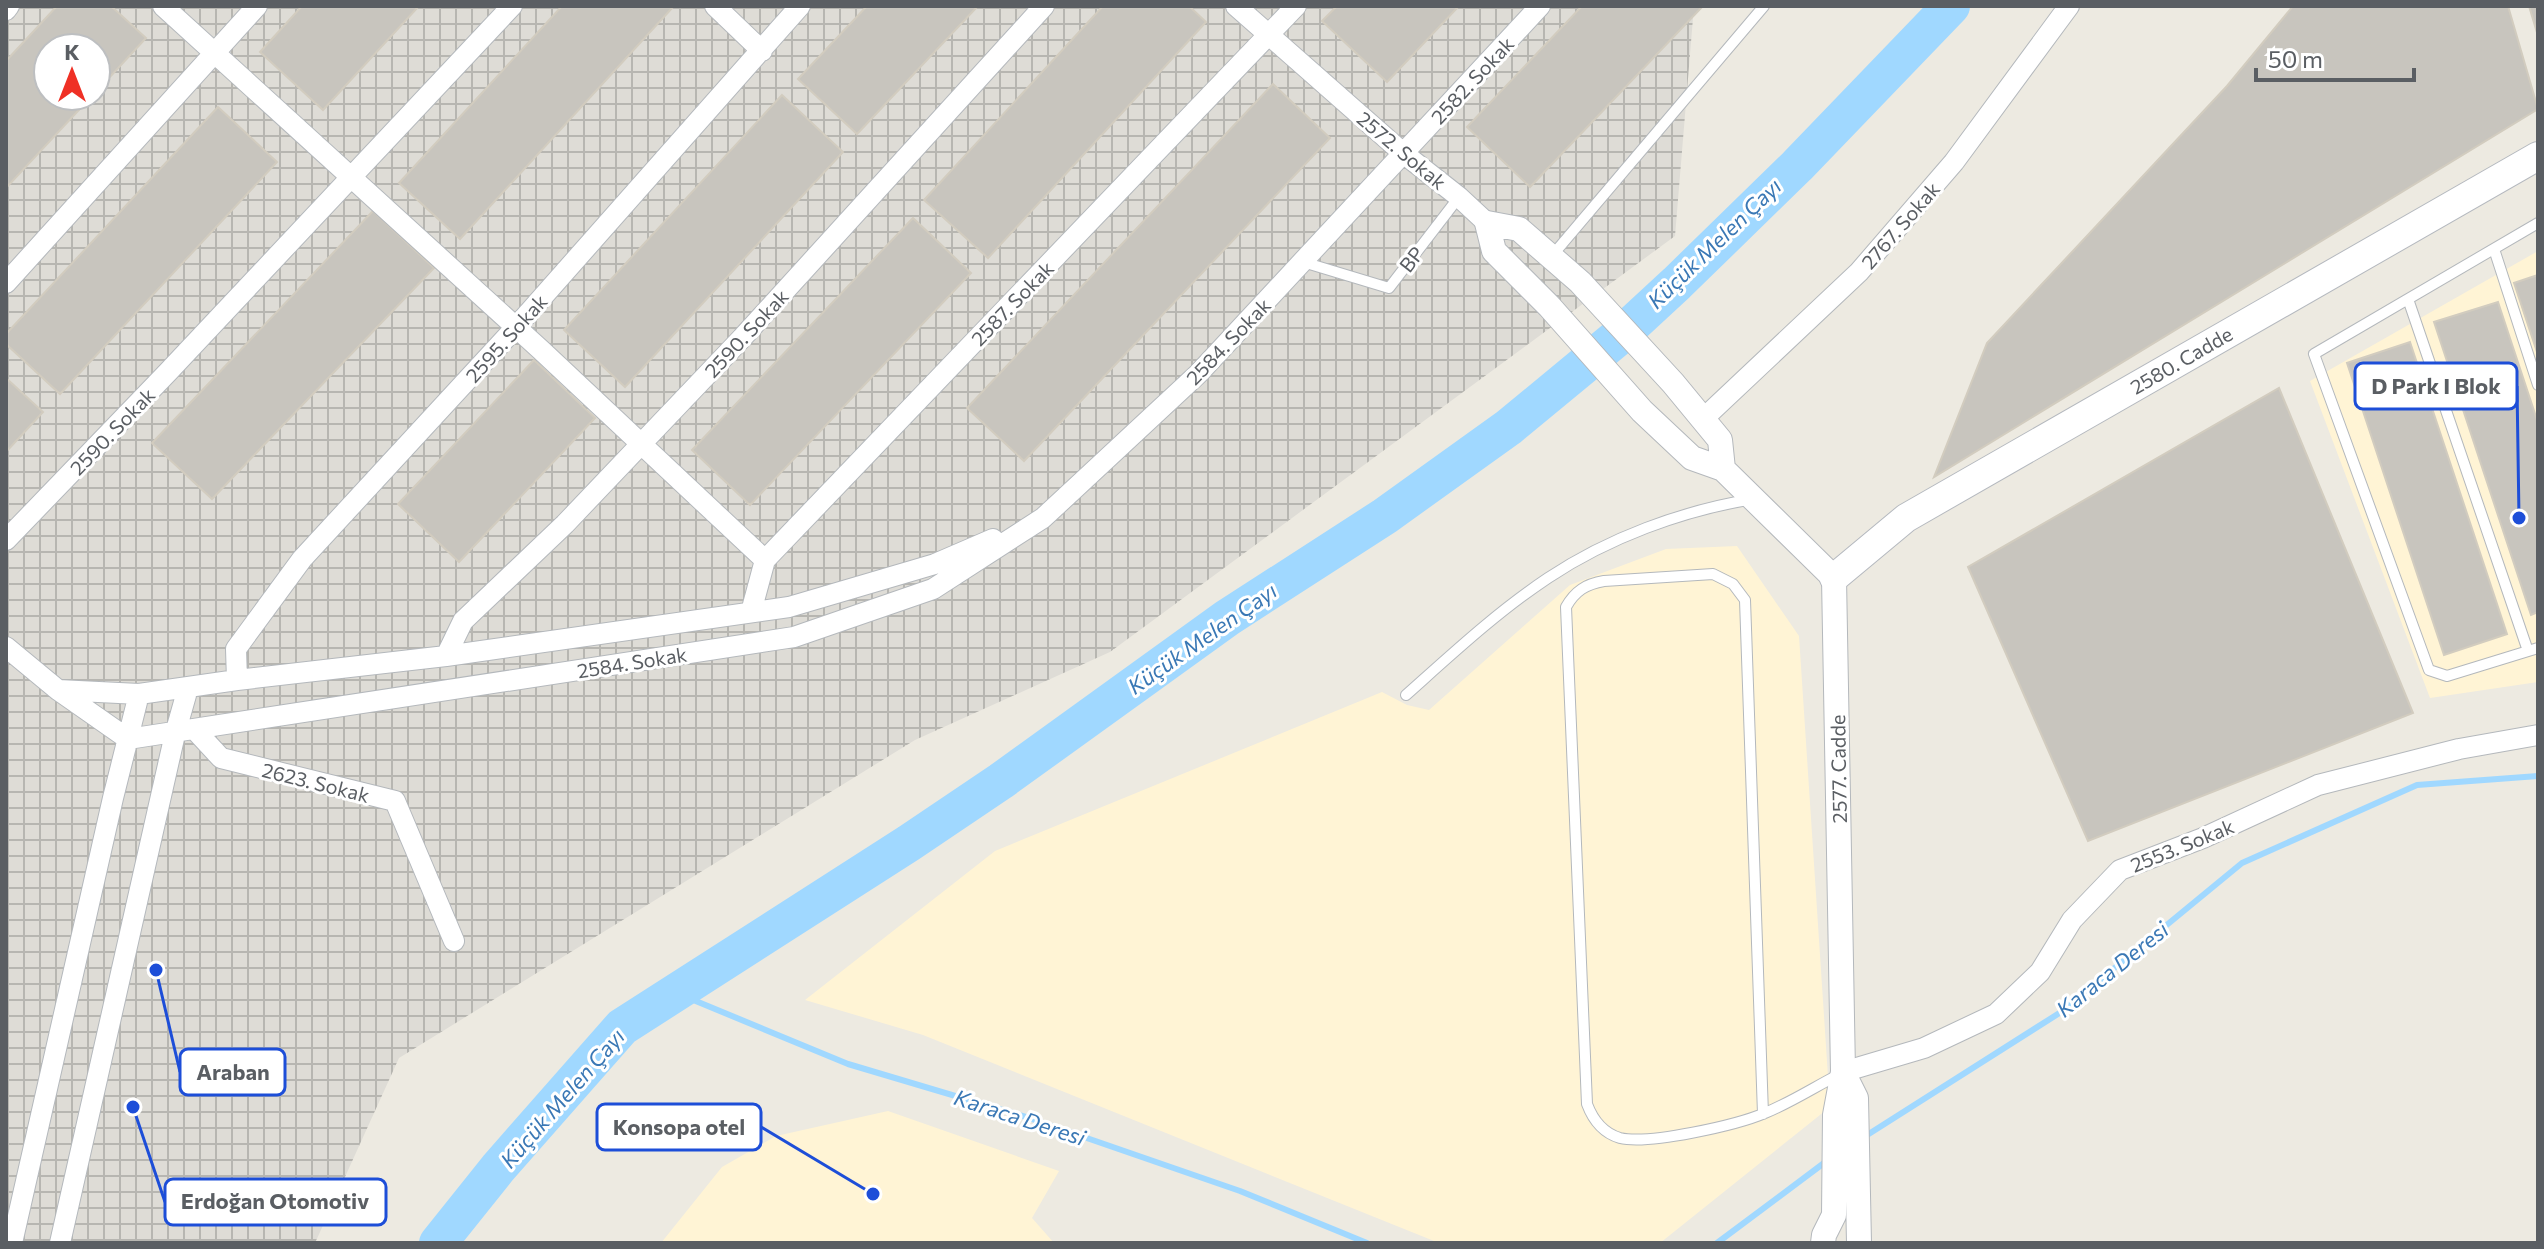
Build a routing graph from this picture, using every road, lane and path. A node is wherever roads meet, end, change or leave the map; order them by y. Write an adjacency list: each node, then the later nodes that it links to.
1 (163, 6): 14 (street)
2 (257, 6): 14 (street)
3 (512, 6): 17 (street, 2590. Sokak)
4 (715, 6): 13 (street)
5 (800, 6): 13 (street, 2595. Sokak)
6 (1044, 6): 29 (street, 2590. Sokak)
7 (1236, 6): 12 (street, 2572. Sokak)
8 (1296, 6): 12 (street, 2587. Sokak)
9 (1540, 6): 15 (street, 2582. Sokak)
10 (1764, 6): 22 (lane)
11 (2069, 6): 28 (street, 2767. Sokak)
12 (1269, 35): 15 (street, 2572. Sokak); 34 (street, 2587. Sokak)
13 (762, 51): 26 (street, 2595. Sokak)
14 (214, 53): 17 (street); 24 (street)
15 (1403, 153): 18 (street, 2572. Sokak); 23 (street, 2584. Sokak)
16 (2538, 156): 35 (main road, 2580. Cadde)
17 (350, 177): 26 (street); 33 (street, 2590. Sokak)
18 (1459, 197): 19 (street, 2572. Sokak); 23 (lane, BP)
19 (1487, 223): 22 (street); 30 (street, 2572. Sokak)
20 (2538, 223): 21 (lane)
21 (2494, 249): 25 (lane); 27 (lane)
22 (1551, 257): 28 (street)
23 (1303, 262): 32 (street, 2584. Sokak)
24 (6, 283)
25 (2408, 299): 38 (lane); 38 (lane)
26 (516, 327): 29 (street); 40 (street, 2595. Sokak)
27 (2538, 385)
28 (1703, 419): 30 (street)
29 (641, 444): 34 (street); 39 (street, 2590. Sokak)
30 (1723, 469): 31 (street)
31 (1755, 499): 35 (street); 44 (lane)
32 (1043, 518): 36 (street, 2584. Sokak); 45 (street, 2584. Sokak)
33 (6, 540)
34 (765, 560): 36 (street, 2587. Sokak)
35 (1834, 578): 49 (street, 2577. Cadde)
36 (751, 612): 39 (street, 2584. Sokak)
37 (6, 647): 42 (street)
38 (2533, 650)
39 (446, 656): 40 (street, 2584. Sokak)
40 (237, 680): 41 (street, 2584. Sokak)
41 (188, 688): 43 (street, 2584. Sokak); 45 (street)
42 (58, 690): 43 (street, 2584. Sokak); 47 (street)
43 (139, 694): 47 (street)
44 (1406, 695)
45 (185, 732): 47 (street, 2584. Sokak); 48 (street, 2623. Sokak); 53 (street)
46 (2538, 735): 49 (street, 2553. Sokak)
47 (128, 739): 52 (street)
48 (454, 941)
49 (1843, 1072): 50 (lane); 51 (street); 54 (street)
50 (1763, 1114): 50 (lane)
51 (1823, 1234)
52 (12, 1243)
53 (60, 1243)
54 (1859, 1243)

